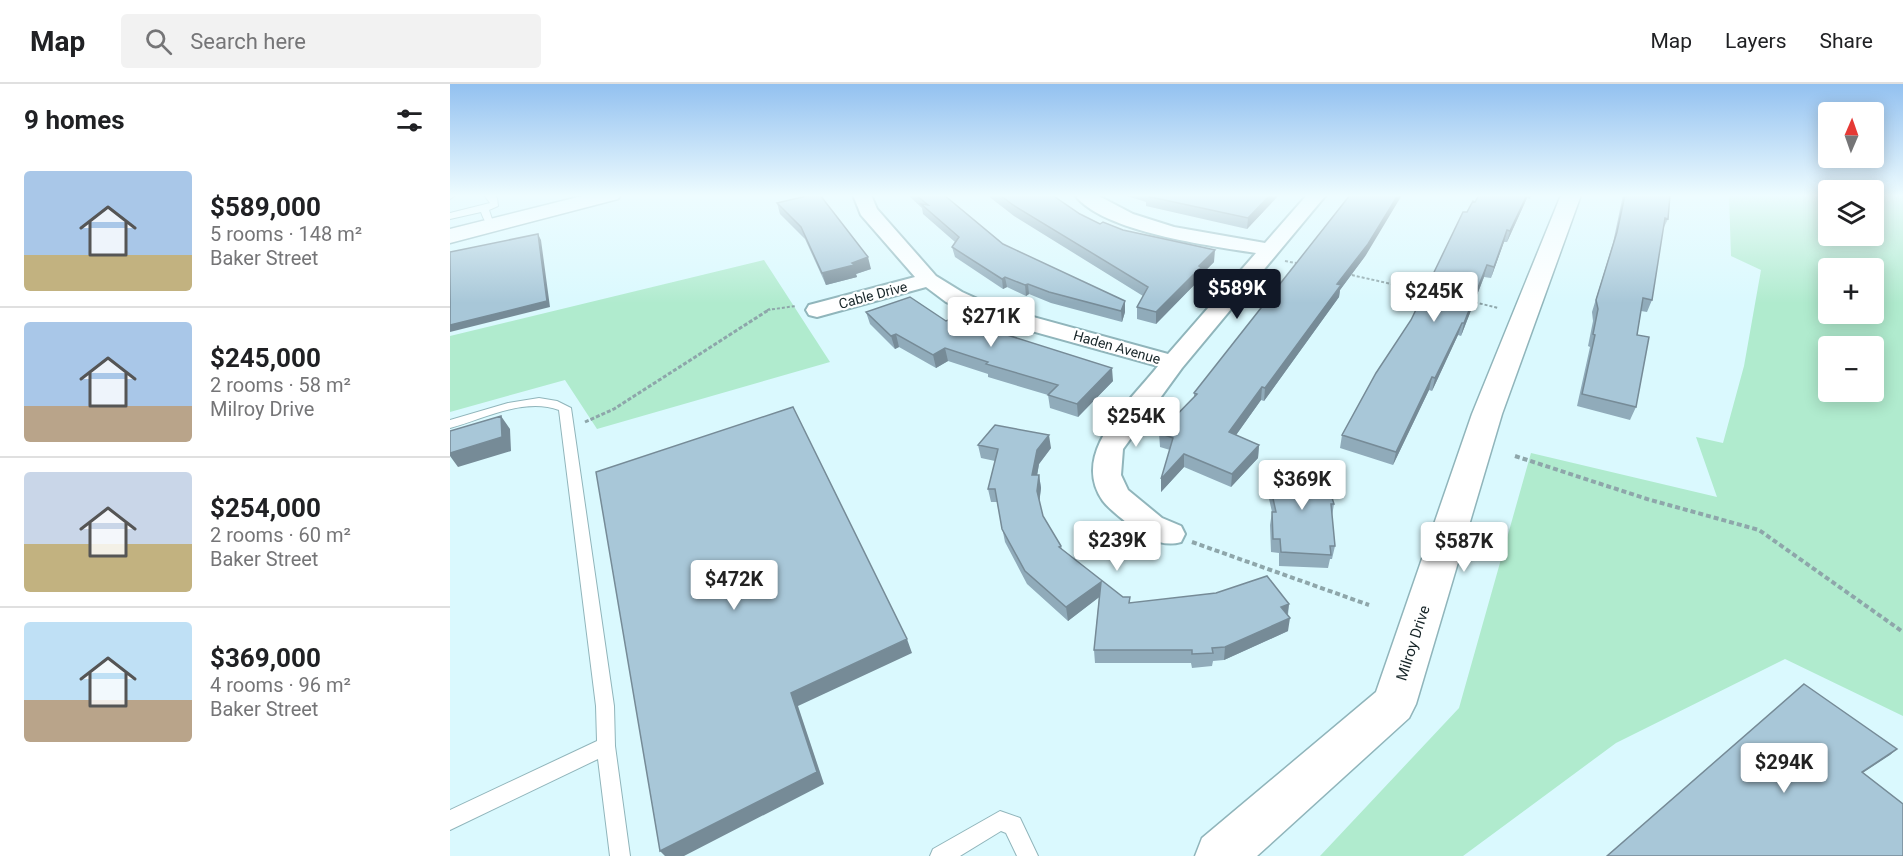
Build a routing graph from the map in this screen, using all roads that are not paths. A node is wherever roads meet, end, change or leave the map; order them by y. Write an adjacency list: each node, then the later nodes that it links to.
1 (501, 231): 6 (street)
2 (885, 231): 8 (street, Haden Avenue)
3 (1169, 231): 7 (street)
4 (1287, 231): 7 (street)
5 (1556, 231): 18 (street, Milroy Drive)
6 (450, 244)
7 (1268, 253): 10 (street)
8 (928, 280): 9 (street, Cable Drive); 10 (street, Haden Avenue)
9 (817, 310)
10 (1173, 363): 12 (street)
11 (450, 424): 13 (lane)
12 (1170, 534)
13 (606, 746): 14 (lane); 15 (lane)
14 (450, 820)
15 (620, 856)
16 (940, 856): 17 (lane)
17 (1028, 856)
18 (1220, 856)

